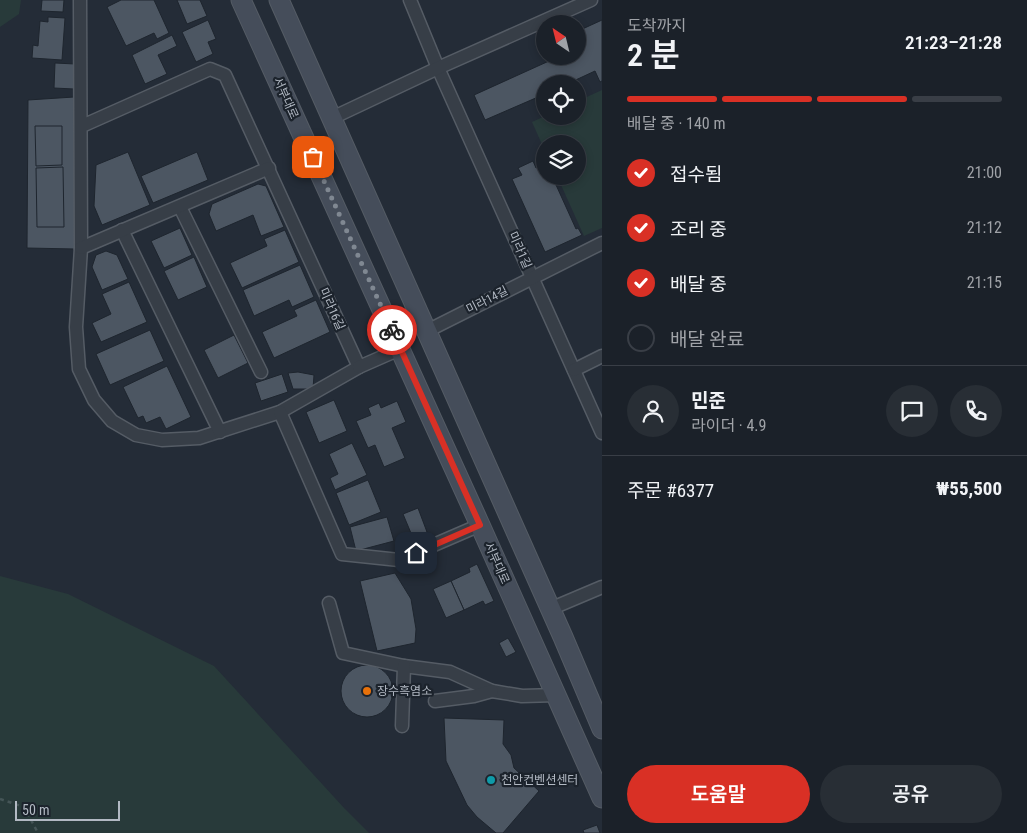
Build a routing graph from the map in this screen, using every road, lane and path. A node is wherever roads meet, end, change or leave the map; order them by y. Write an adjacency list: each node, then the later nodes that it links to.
1 (80, 0): 8 (street)
2 (242, 0): 16 (main road, 서부대로)
3 (279, 0): 7 (main road)
4 (410, 0): 6 (street, 미라1길)
5 (591, 0): 6 (street)
6 (438, 68): 7 (street); 14 (street, 미라1길)
7 (332, 118): 15 (main road)
8 (82, 126): 9 (street, 미라16길); 13 (street)
9 (268, 168): 10 (street); 18 (street, 미라16길)
10 (180, 207): 11 (street); 20 (street)
11 (122, 230): 13 (street); 22 (street)
12 (602, 243): 14 (street, 미라14길)
13 (81, 248): 22 (street)
14 (532, 278): 15 (street, 미라14길); 19 (street, 미라1길)
15 (427, 331): 27 (main road)
16 (400, 349): 18 (street); 24 (main road, 서부대로)
17 (602, 356): 19 (street)
18 (359, 367): 21 (street)
19 (574, 370): 23 (street, 미라1길)
20 (261, 372)
21 (280, 412): 22 (street); 24 (street)
22 (220, 432)
23 (602, 433)
24 (480, 525): 30 (main road, 서부대로)
25 (602, 587): 27 (street)
26 (329, 603): 28 (street)
27 (550, 610): 33 (main road)
28 (404, 666): 29 (street); 32 (street)
29 (492, 691): 30 (street); 31 (street)
30 (557, 695): 34 (main road, 서부대로)
31 (435, 701)
32 (402, 726)
33 (602, 729)
34 (602, 798)
35 (0, 799): 36 (path)
36 (38, 833)

